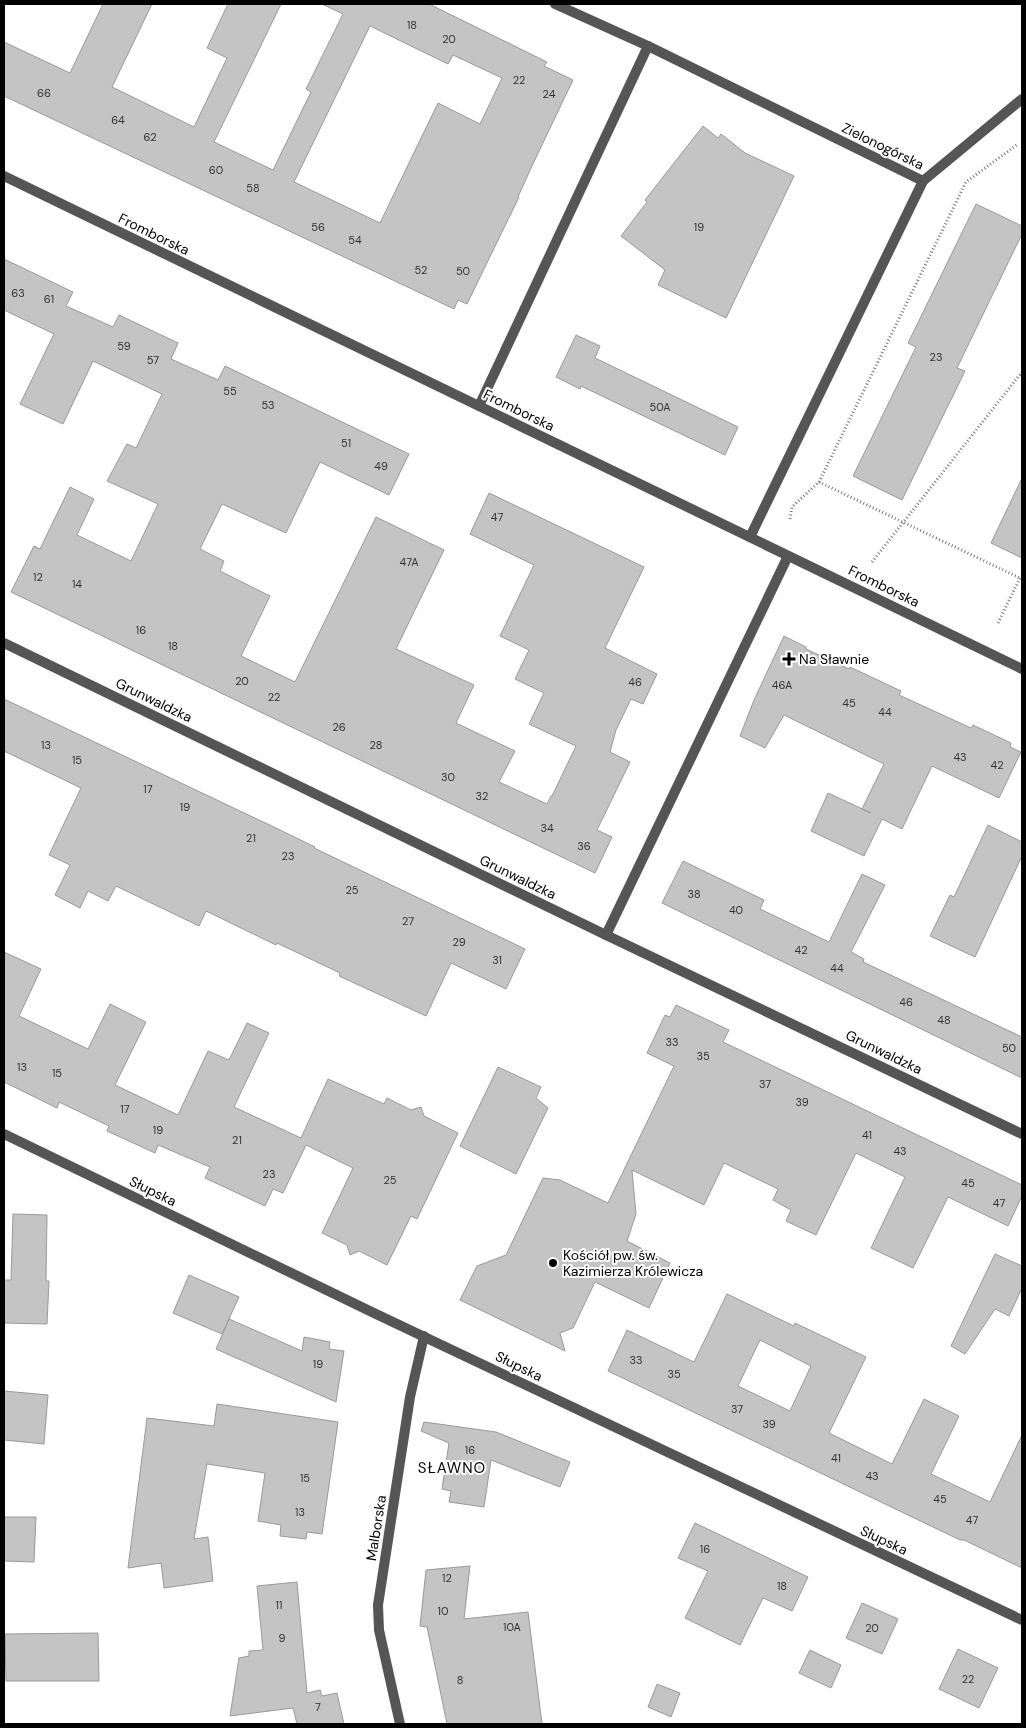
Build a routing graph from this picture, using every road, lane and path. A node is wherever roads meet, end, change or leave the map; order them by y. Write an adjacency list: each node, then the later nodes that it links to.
1 (555, 4): 2 (street, Zielonogórska)
2 (648, 46): 6 (street, Zielonogórska); 8 (street)
3 (1022, 99): 6 (street)
4 (1018, 144): 9 (path)
5 (4, 176): 8 (street, Fromborska)
6 (923, 181): 12 (street, Zielonogórska)
7 (1022, 372): 11 (path)
8 (479, 406): 12 (street, Fromborska)
9 (819, 482): 10 (path); 11 (path)
10 (790, 519)
11 (904, 522): 14 (path); 15 (path)
12 (750, 537): 13 (street, Fromborska)
13 (788, 556): 18 (street, Fromborska); 19 (street)
14 (872, 562)
15 (1021, 578): 16 (path)
16 (998, 623)
17 (4, 642): 19 (street, Grunwaldzka)
18 (1022, 669)
19 (606, 935): 21 (street, Grunwaldzka)
20 (4, 1134): 22 (street, Słupska)
21 (1022, 1134)
22 (424, 1336): 23 (street, Słupska); 24 (street, Malborska)
23 (1022, 1620)
24 (400, 1724)

